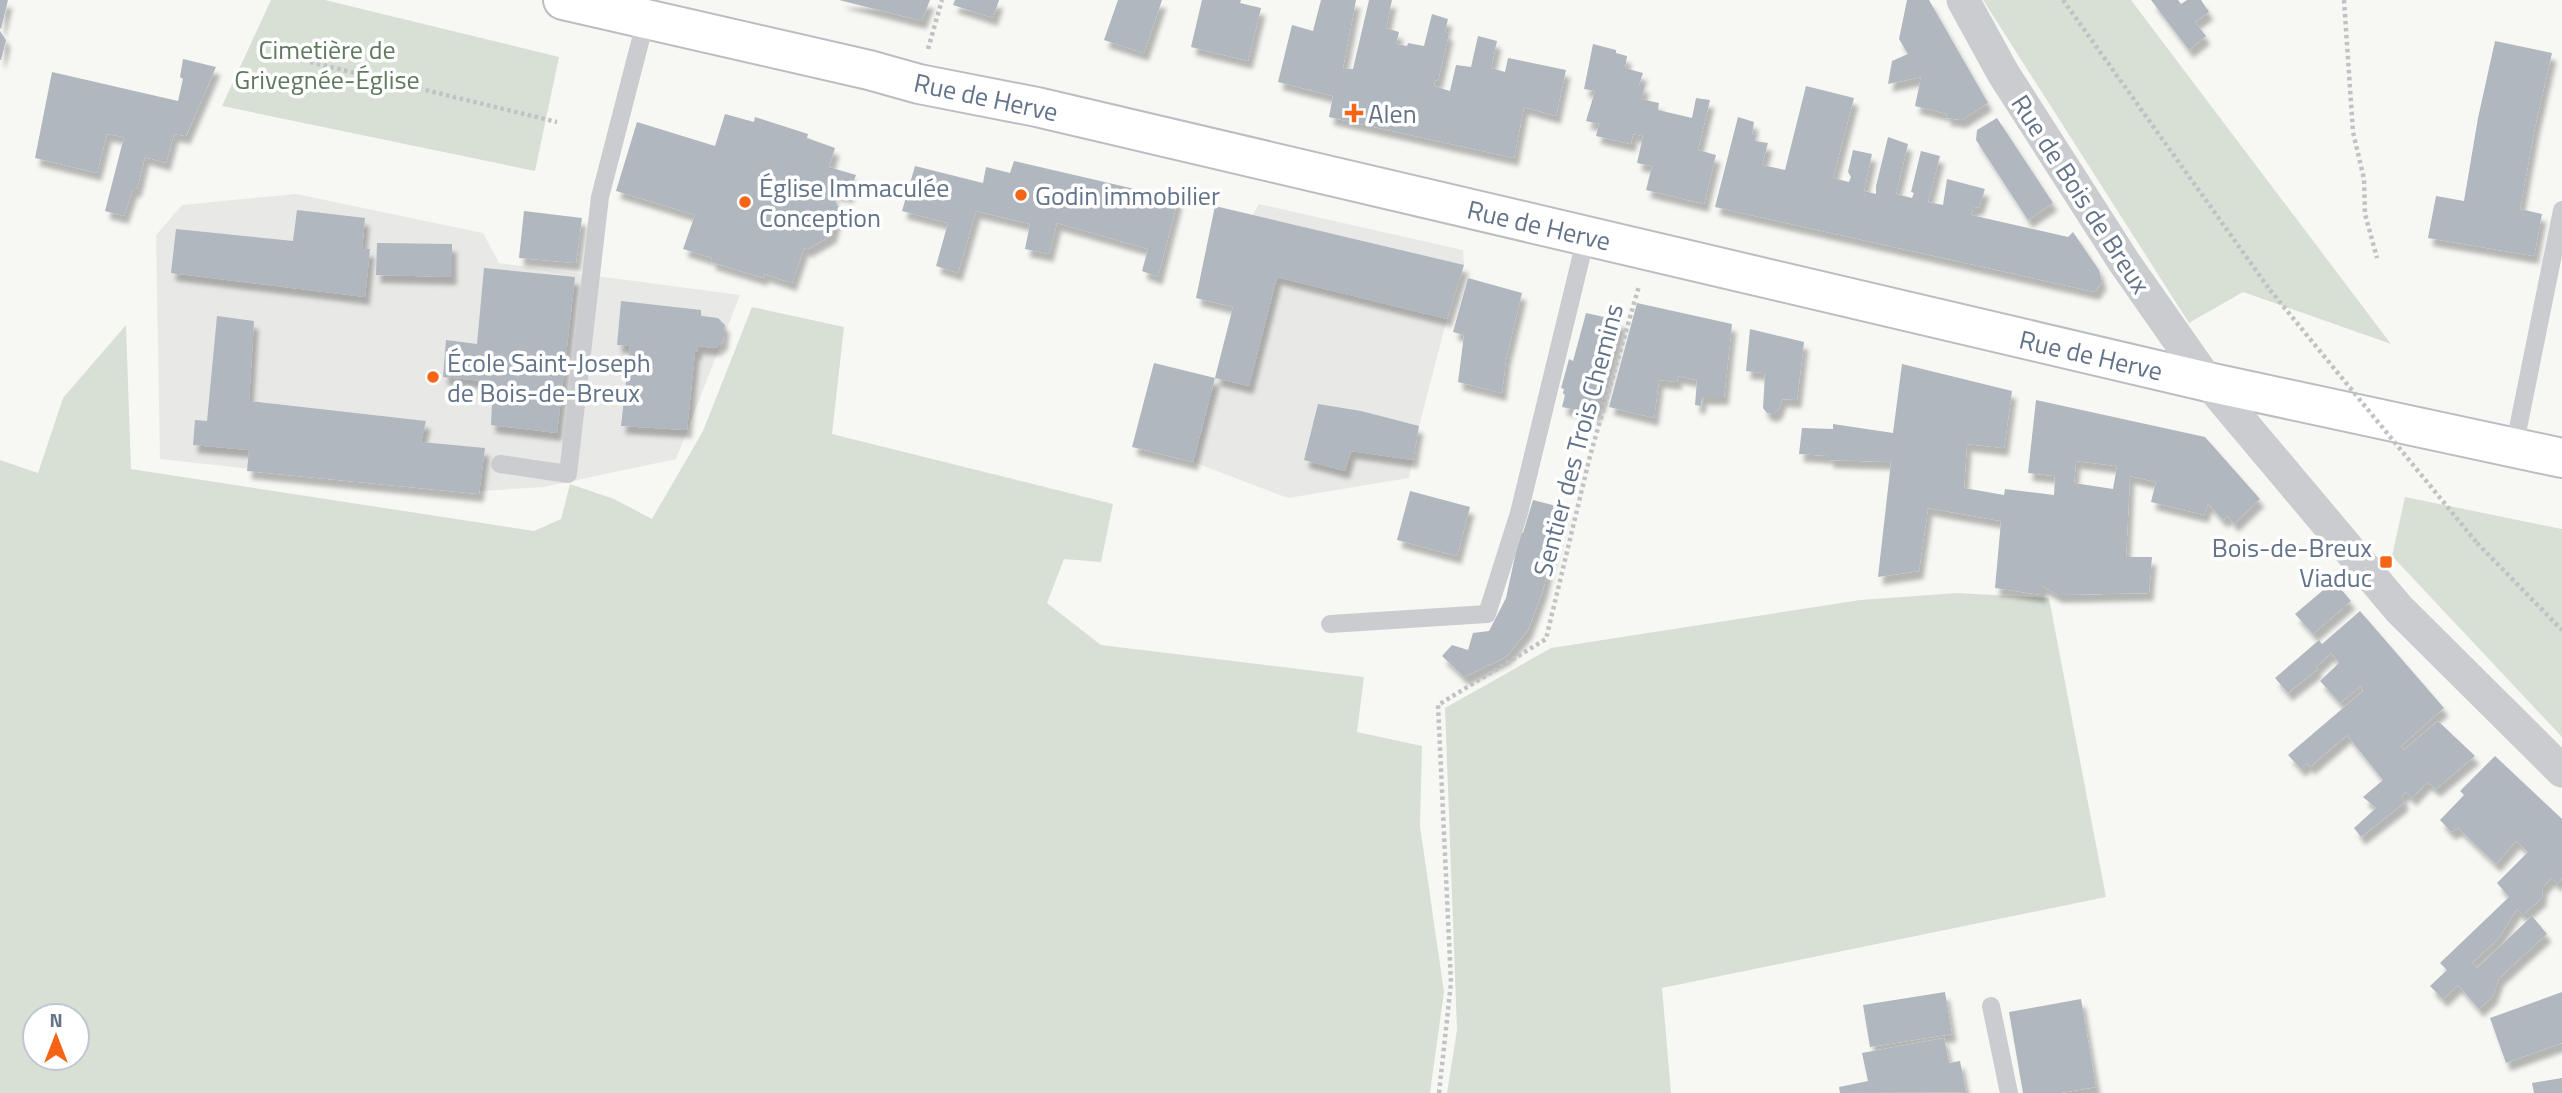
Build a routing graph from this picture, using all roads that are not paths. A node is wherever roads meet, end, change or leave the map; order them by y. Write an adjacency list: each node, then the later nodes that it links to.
1 (563, 0): 3 (main road, Rue de Herve)
2 (1963, 0): 6 (street, Rue de Bois de Breux)
3 (646, 19): 5 (main road, Rue de Herve); 9 (lane)
4 (2562, 210): 7 (lane)
5 (1586, 237): 6 (main road, Rue de Herve); 10 (lane)
6 (2208, 382): 7 (main road, Rue de Herve); 11 (street, Rue de Bois de Breux)
7 (2514, 448): 8 (main road, Rue de Herve)
8 (2562, 458)
9 (499, 464)
10 (1330, 624)
11 (2562, 771)
12 (1992, 1006): 13 (lane)
13 (2009, 1093)

